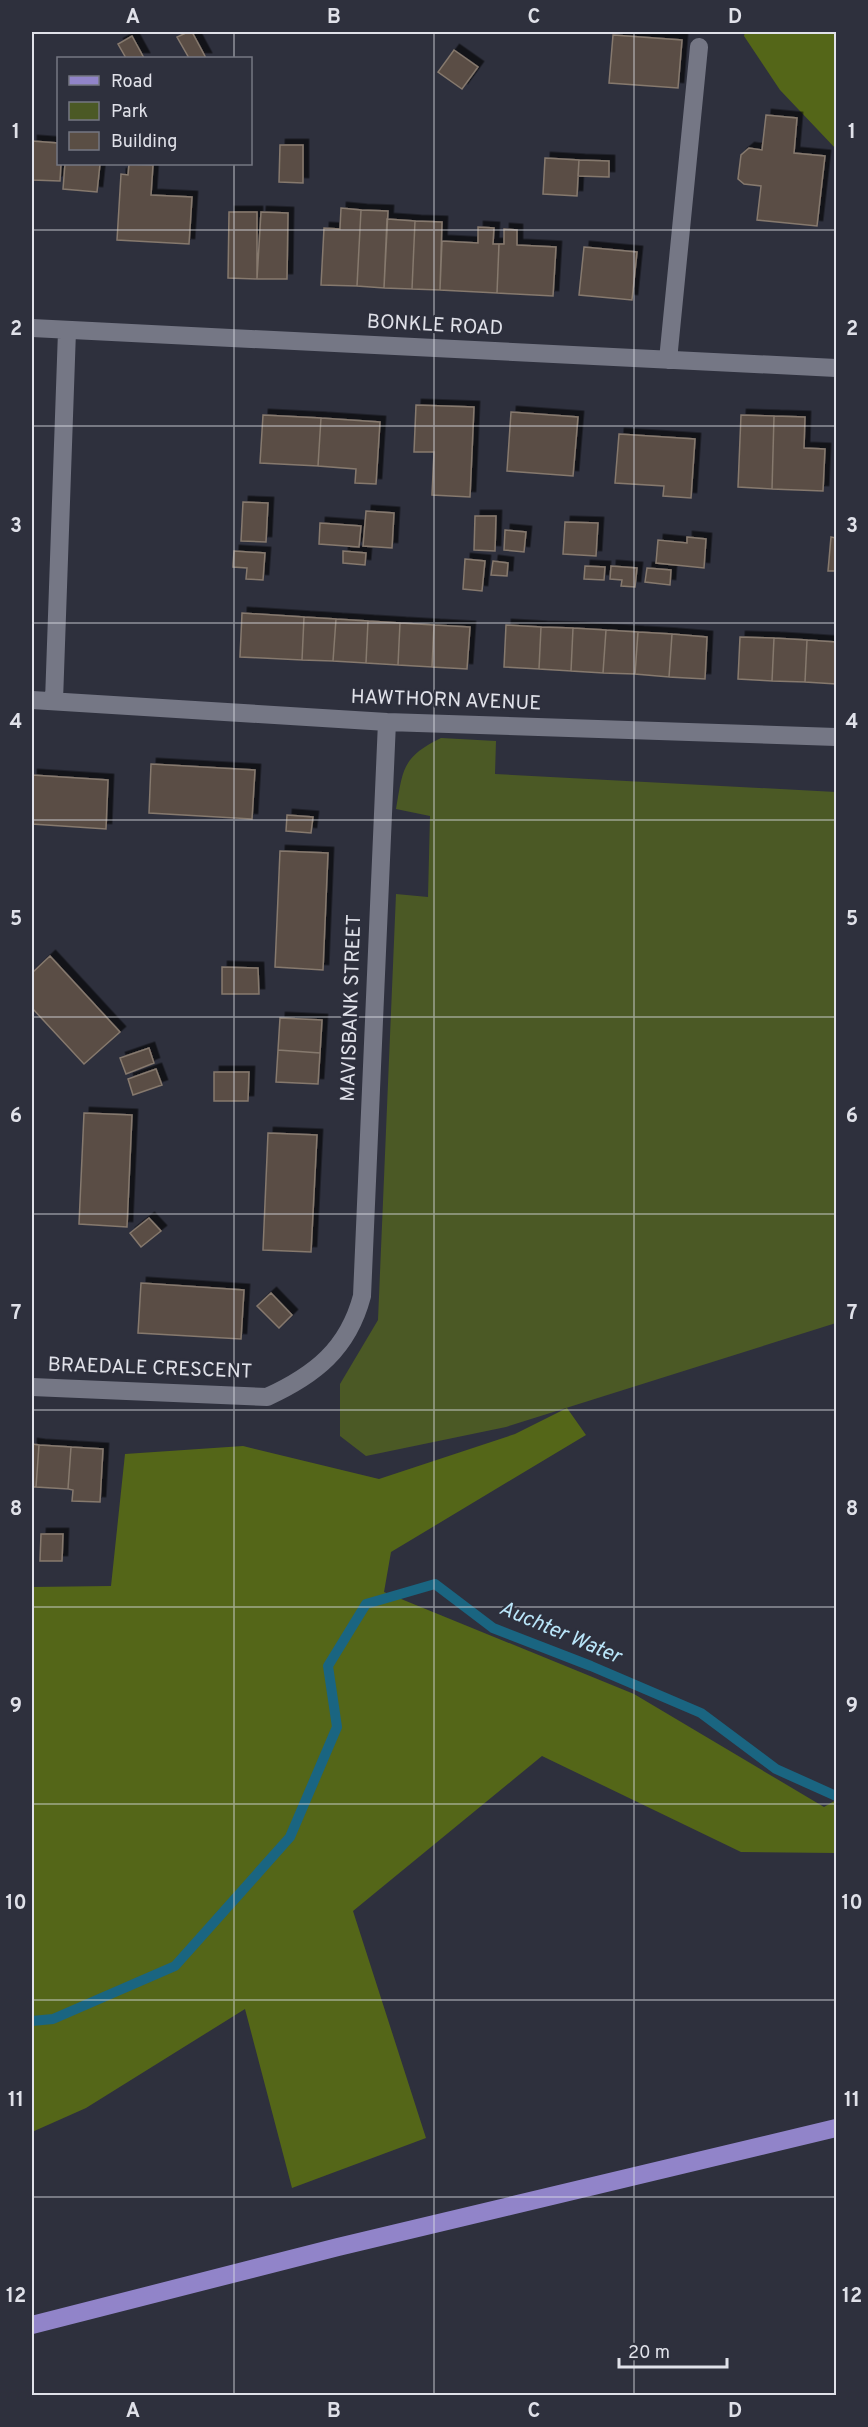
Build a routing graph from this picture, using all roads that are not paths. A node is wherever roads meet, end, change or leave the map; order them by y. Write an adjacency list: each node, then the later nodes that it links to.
1 (699, 47): 4 (street)
2 (32, 328): 3 (street, BONKLE ROAD)
3 (67, 331): 4 (street, BONKLE ROAD); 7 (street)
4 (668, 360): 5 (street, BONKLE ROAD)
5 (837, 368)
6 (32, 700): 7 (street)
7 (54, 701): 8 (street, HAWTHORN AVENUE)
8 (387, 722): 9 (street, HAWTHORN AVENUE); 10 (street, MAVISBANK STREET)
9 (837, 737)
10 (363, 1296): 11 (street, BRAEDALE CRESCENT)
11 (32, 1387)
12 (837, 2128): 13 (main road)
13 (32, 2325)

